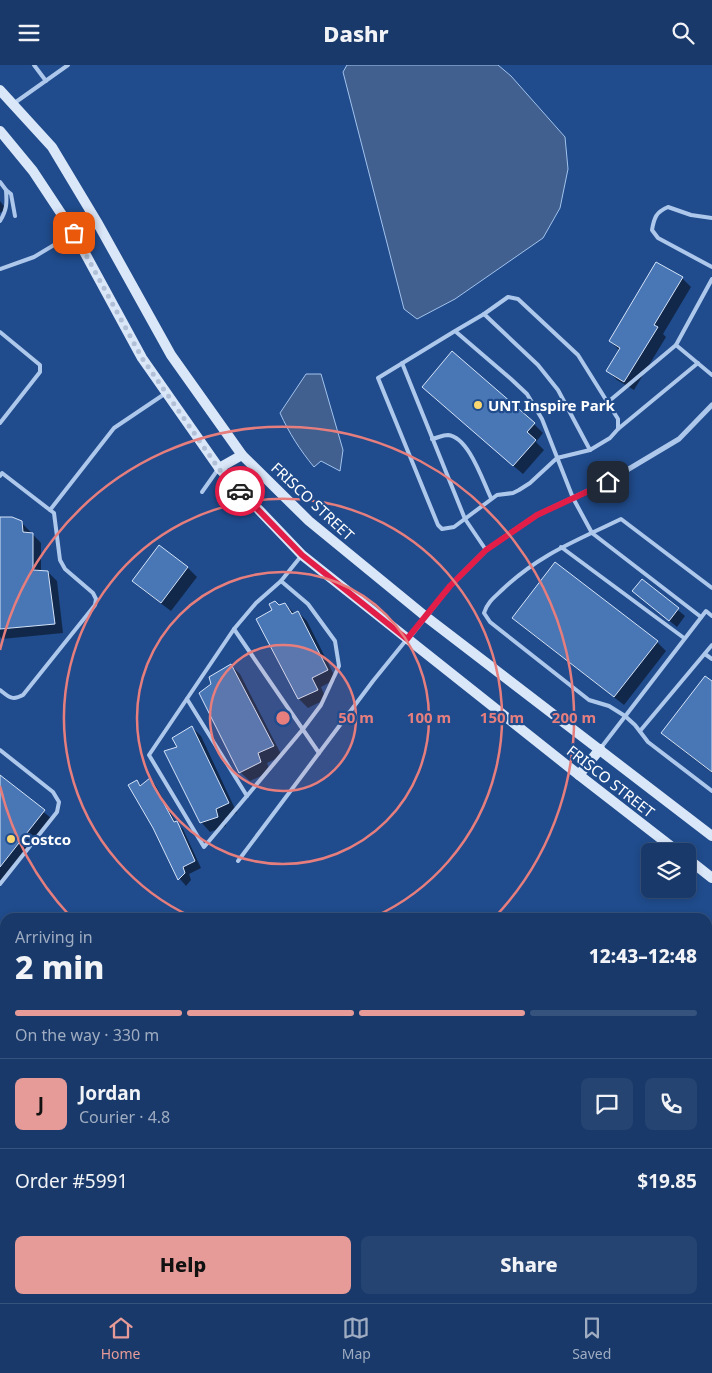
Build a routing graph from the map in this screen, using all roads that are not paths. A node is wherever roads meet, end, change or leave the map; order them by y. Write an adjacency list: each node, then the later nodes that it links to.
1 (34, 65): 3 (lane)
2 (68, 65): 3 (lane)
3 (46, 81): 5 (lane)
4 (0, 90): 5 (street, FRISCO STREET)
5 (13, 104): 30 (street, FRISCO STREET)
6 (0, 131): 12 (street, FRISCO STREET)
7 (0, 181): 8 (lane)
8 (6, 190): 9 (lane); 11 (lane)
9 (15, 216)
10 (712, 218): 13 (lane)
11 (0, 221)
12 (74, 233): 14 (lane); 23 (street, FRISCO STREET)
13 (712, 267)
14 (0, 269)
15 (712, 279): 19 (lane)
16 (484, 314): 17 (lane); 24 (lane); 29 (lane)
17 (454, 331): 20 (lane); 31 (lane)
18 (0, 332): 26 (lane)
19 (676, 345): 21 (lane); 24 (lane)
20 (402, 363): 28 (lane); 38 (lane)
21 (698, 363): 22 (lane); 27 (lane)
22 (712, 375)
23 (166, 392): 32 (street, FRISCO STREET); 37 (lane)
24 (608, 402): 27 (lane)
25 (712, 405): 36 (street)
26 (0, 423)
27 (618, 429): 29 (lane)
28 (432, 439): 35 (lane); 38 (lane)
29 (590, 451): 31 (lane)
30 (242, 455): 32 (street); 45 (street, FRISCO STREET)
31 (558, 458): 35 (lane); 36 (lane)
32 (219, 469): 34 (lane); 42 (street, FRISCO STREET)
33 (0, 476): 37 (lane)
34 (202, 492)
35 (491, 498): 38 (lane)
36 (573, 498): 39 (lane); 41 (street)
37 (50, 510): 54 (lane)
38 (465, 519): 41 (lane)
39 (592, 533): 40 (lane); 44 (lane); 47 (lane)
40 (561, 547): 49 (lane); 56 (lane)
41 (486, 550): 45 (street)
42 (302, 555): 43 (lane); 50 (street, FRISCO STREET)
43 (281, 581): 48 (lane); 57 (lane)
44 (712, 589)
45 (425, 616): 50 (street); 59 (street, FRISCO STREET)
46 (712, 616): 47 (lane)
47 (701, 617): 49 (lane)
48 (234, 629): 55 (lane); 57 (lane)
49 (684, 638): 56 (lane)
50 (407, 639): 61 (lane); 62 (street, FRISCO STREET)
51 (712, 645): 52 (lane)
52 (705, 654): 53 (lane); 58 (lane)
53 (712, 659)
54 (0, 690)
55 (187, 699): 64 (lane); 64 (lane)
56 (625, 716): 58 (lane); 59 (lane)
57 (303, 729): 61 (lane); 64 (lane)
58 (640, 731): 63 (lane)
59 (600, 749): 62 (street); 65 (street, FRISCO STREET)
60 (0, 750): 70 (lane)
61 (319, 753): 67 (lane)
62 (579, 775): 66 (street, FRISCO STREET)
63 (712, 791)
64 (246, 796)
65 (712, 836)
66 (667, 843)
67 (238, 861)
68 (696, 865): 69 (street)
69 (712, 878)
70 (0, 884)

